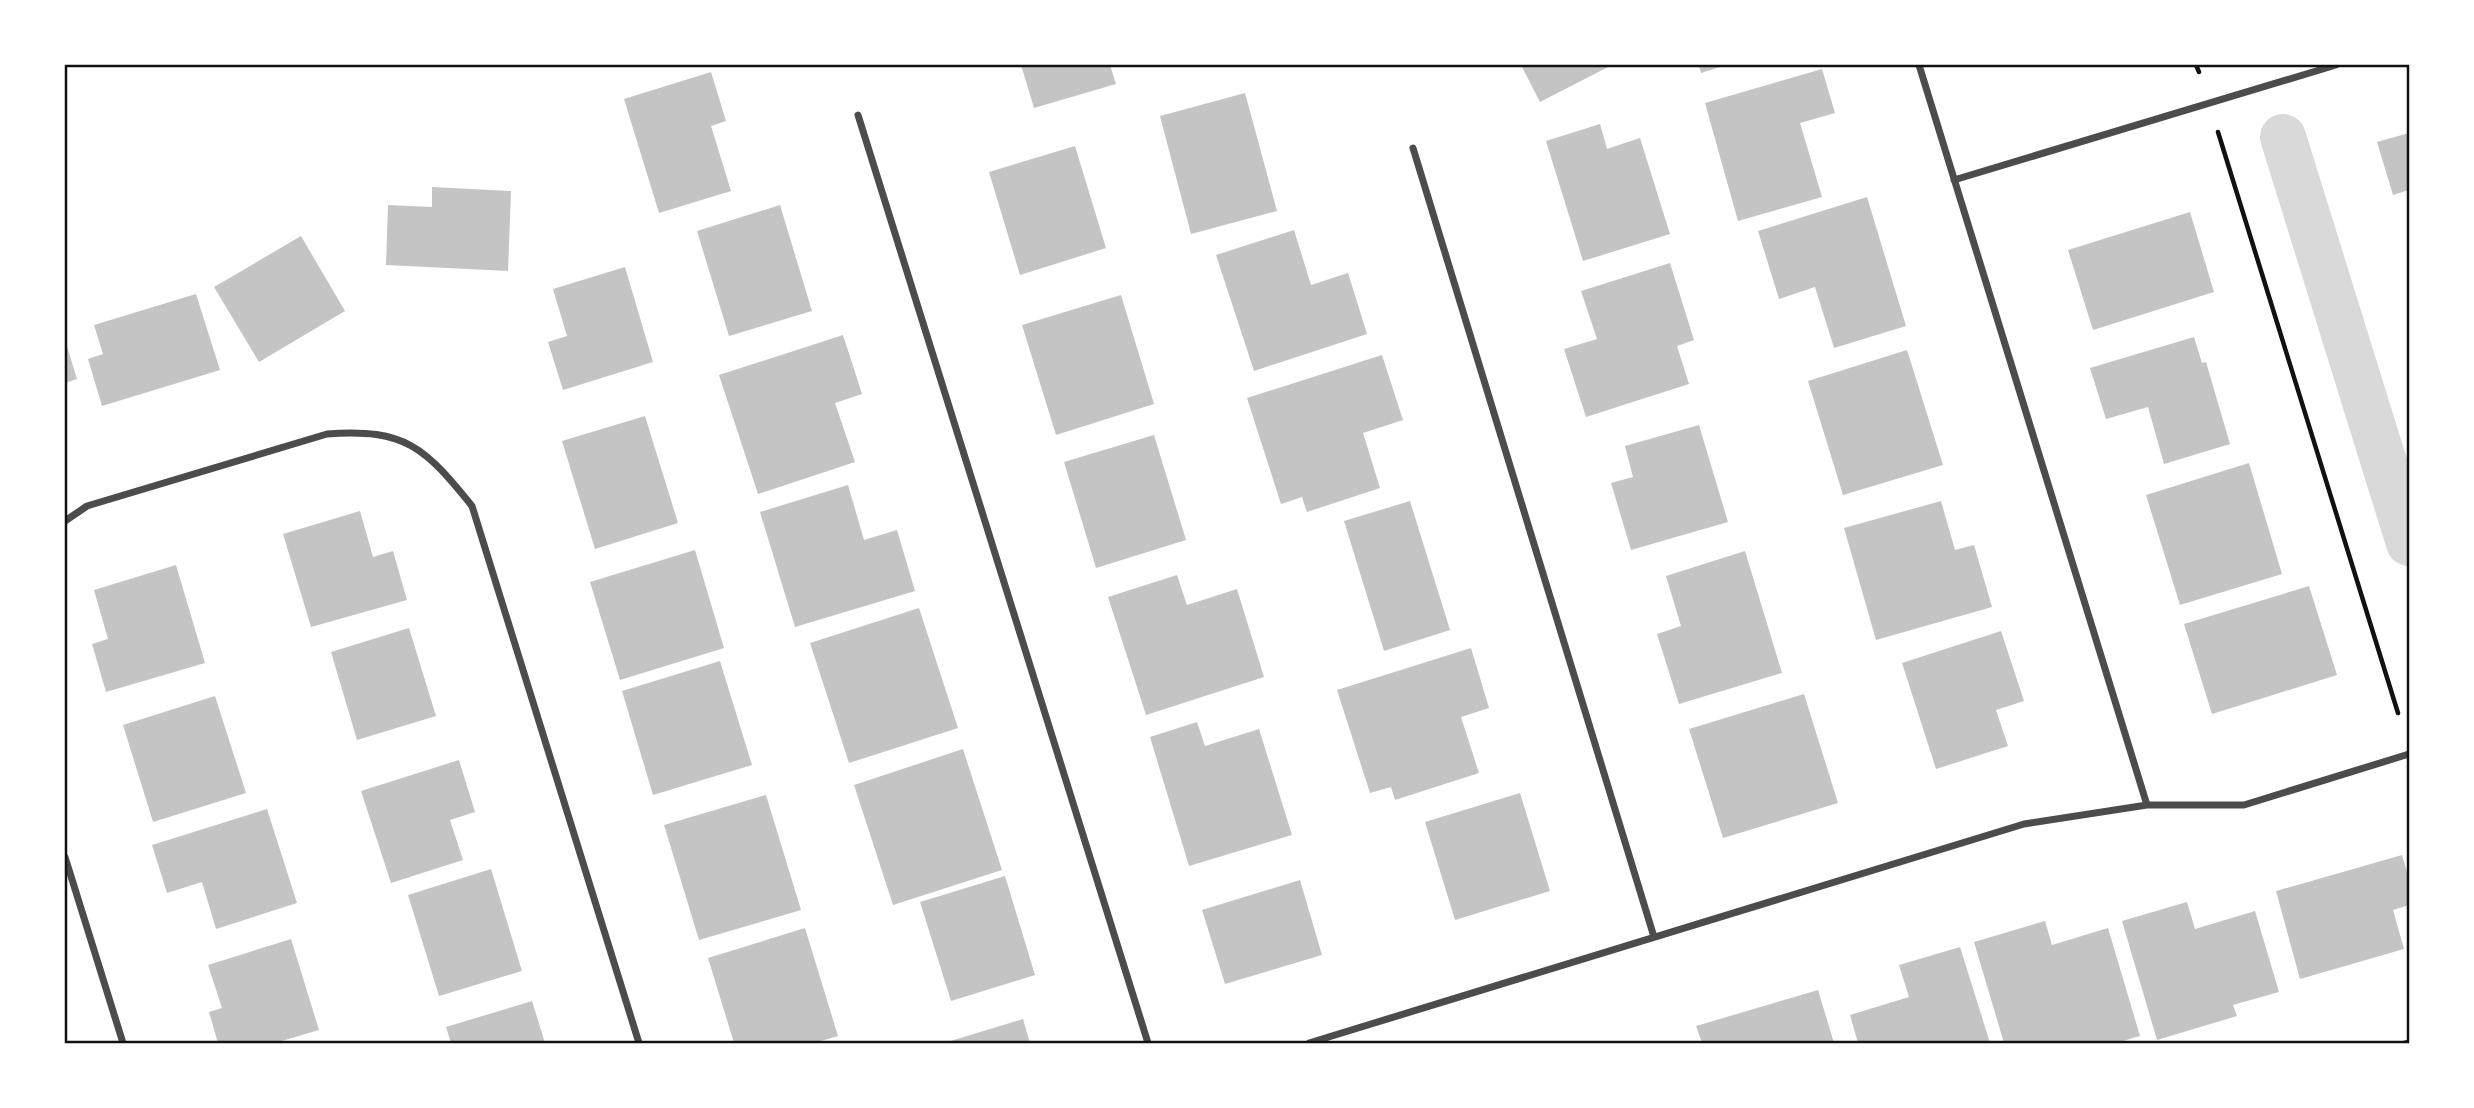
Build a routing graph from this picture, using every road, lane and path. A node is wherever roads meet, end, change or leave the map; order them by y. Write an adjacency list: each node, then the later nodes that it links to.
1 (1919, 65): 8 (street)
2 (2196, 65): 4 (path)
3 (2336, 65): 8 (street)
4 (2199, 72)
5 (858, 115): 18 (street)
6 (2218, 132): 10 (path)
7 (1413, 148): 14 (street)
8 (1954, 180): 12 (street)
9 (65, 521): 17 (street)
10 (2398, 713)
11 (2409, 754): 12 (street)
12 (2147, 805): 14 (street)
13 (65, 857): 16 (street)
14 (1654, 937): 19 (street)
15 (2409, 1042): 20 (path)
16 (123, 1043)
17 (639, 1043)
18 (1148, 1043)
19 (1309, 1043)
20 (2404, 1043)

